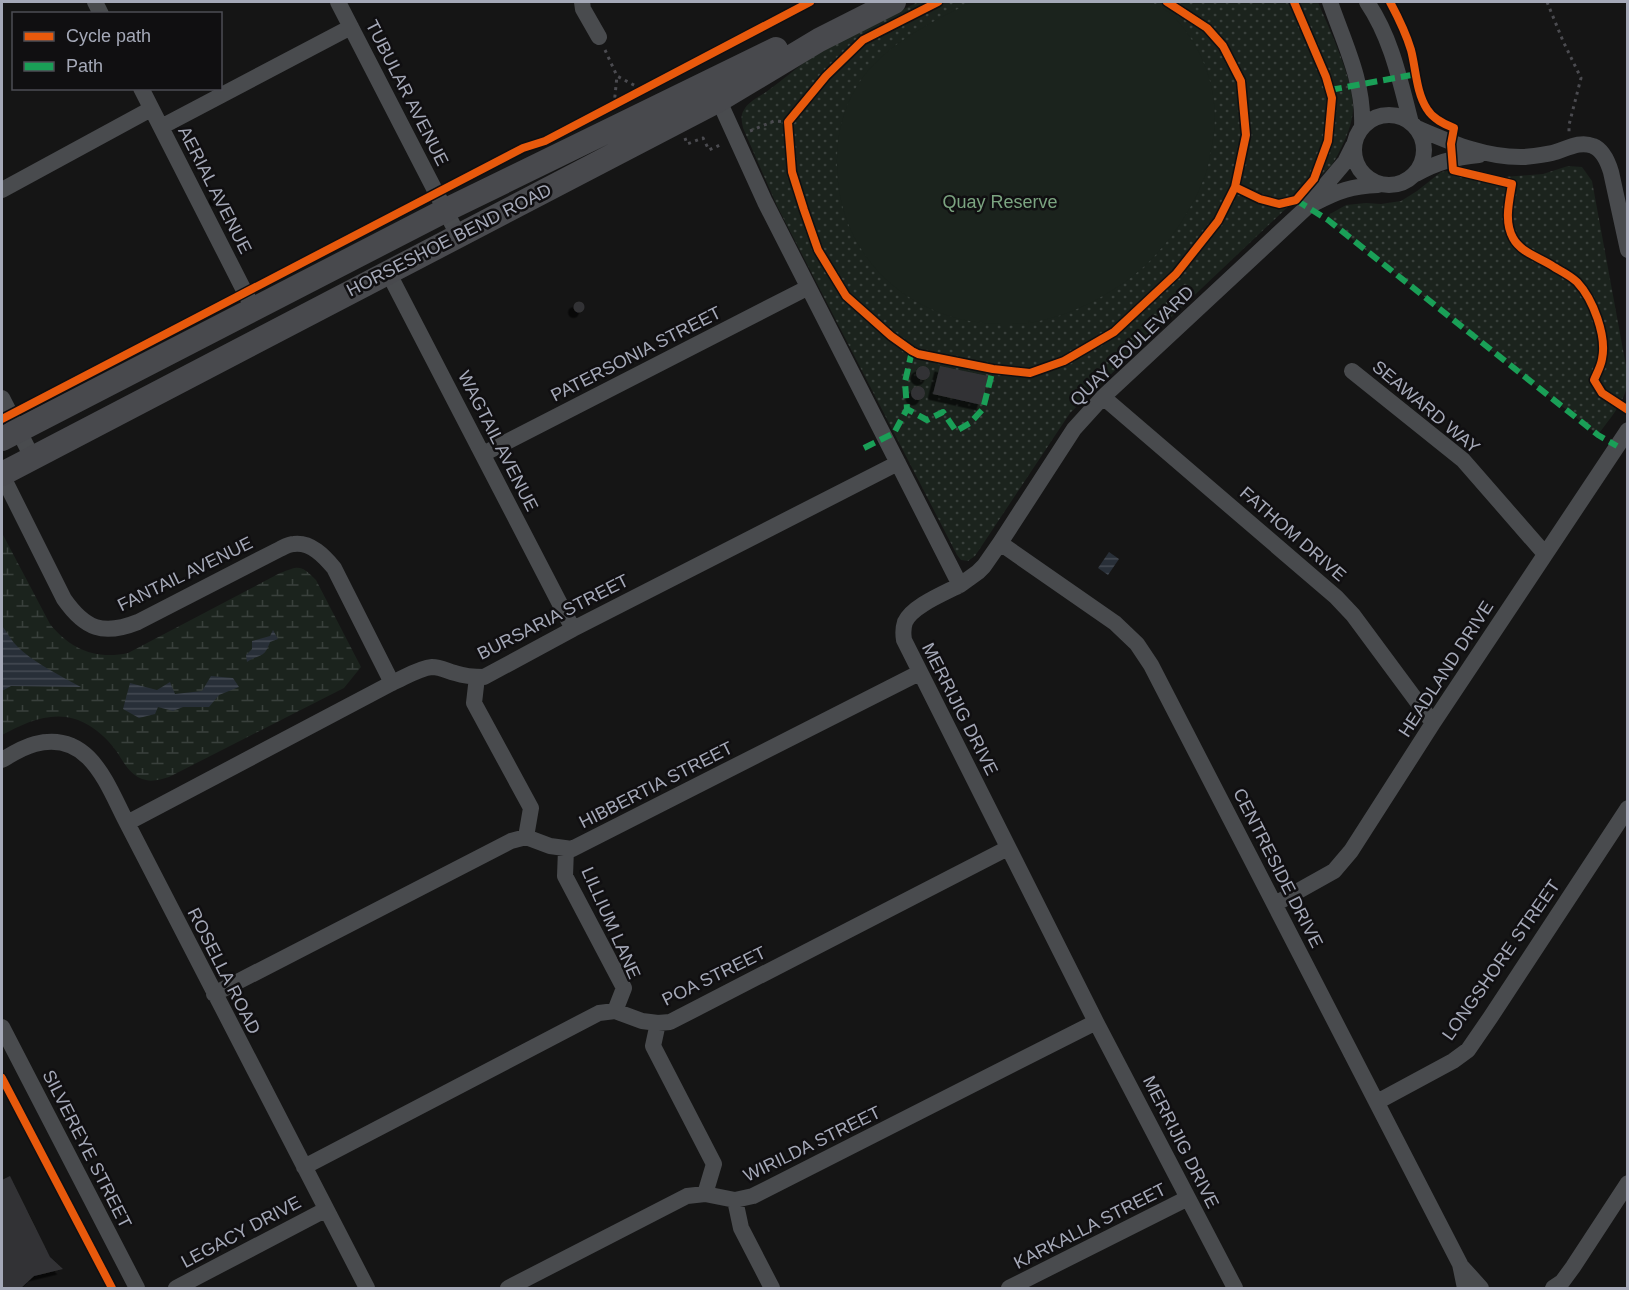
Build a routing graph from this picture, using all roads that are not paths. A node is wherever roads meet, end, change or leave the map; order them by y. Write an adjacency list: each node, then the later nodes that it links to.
1 (338, 2): 7 (street, TUBULAR AVENUE)
2 (582, 2): 8 (street)
3 (867, 2): 10 (street, HORSESHOE BEND ROAD)
4 (894, 2): 10 (street, HORSESHOE BEND ROAD)
5 (1330, 2): 12 (street, QUAY BOULEVARD)
6 (1367, 2): 13 (street)
7 (351, 27): 14 (street); 21 (street, TUBULAR AVENUE)
8 (599, 37)
9 (142, 90): 11 (street, AERIAL AVENUE)
10 (715, 91): 21 (street, HORSESHOE BEND ROAD); 22 (street, HORSESHOE BEND ROAD); 25 (street)
11 (152, 110): 14 (street, AERIAL AVENUE); 19 (street)
12 (1362, 126): 13 (street); 15 (street, QUAY BOULEVARD)
13 (1414, 126): 16 (street); 17 (street)
14 (161, 127): 26 (street, AERIAL AVENUE)
15 (1353, 146): 18 (street); 20 (street, QUAY BOULEVARD)
16 (1489, 154): 17 (street); 23 (street)
17 (1416, 174): 18 (street, QUAY BOULEVARD)
18 (1379, 185): 20 (street, QUAY BOULEVARD)
19 (2, 190)
20 (1306, 208): 28 (street, QUAY BOULEVARD)
21 (446, 210): 22 (street, TUBULAR AVENUE); 26 (street, HORSESHOE BEND ROAD)
22 (458, 235): 24 (street, HORSESHOE BEND ROAD)
23 (1628, 250)
24 (388, 272): 32 (street, WAGTAIL AVENUE); 33 (street, HORSESHOE BEND ROAD)
25 (807, 288): 32 (street, PATERSONIA STREET); 34 (street)
26 (254, 310): 31 (street, HORSESHOE BEND ROAD)
27 (1352, 371): 37 (street, SEAWARD WAY)
28 (1104, 397): 36 (street, QUAY BOULEVARD); 43 (street, FATHOM DRIVE)
29 (2, 398): 31 (street)
30 (1628, 430): 37 (street, HEADLAND DRIVE)
31 (10, 435): 33 (street)
32 (483, 454): 39 (street, WAGTAIL AVENUE)
33 (32, 457): 35 (street, HORSESHOE BEND ROAD)
34 (898, 463): 38 (street); 39 (street, BURSARIA STREET)
35 (2, 474): 42 (street, FANTAIL AVENUE)
36 (1000, 543): 38 (street, QUAY BOULEVARD); 50 (street, CENTRESIDE DRIVE)
37 (1545, 554): 43 (street, HEADLAND DRIVE)
38 (960, 585): 40 (street, MERRIJIG DRIVE)
39 (573, 629): 41 (street, BURSARIA STREET)
40 (919, 673): 48 (street, MERRIJIG DRIVE); 49 (street, HIBBERTIA STREET)
41 (477, 677): 42 (street, BURSARIA STREET); 47 (street)
42 (392, 683): 46 (street, BURSARIA STREET)
43 (1433, 723): 50 (street, HEADLAND DRIVE)
44 (2, 760): 46 (street, ROSELLA ROAD)
45 (1628, 807): 56 (street, LONGSHORE STREET)
46 (127, 823): 51 (street, ROSELLA ROAD)
47 (526, 837): 49 (street, HIBBERTIA STREET); 51 (street)
48 (1008, 848): 53 (street, POA STREET); 54 (street, MERRIJIG DRIVE)
49 (566, 849): 52 (street, LILLIUM LANE)
50 (1275, 904): 56 (street, CENTRESIDE DRIVE)
51 (214, 994): 57 (street, ROSELLA ROAD)
52 (615, 1011): 53 (street, POA STREET); 57 (street)
53 (658, 1023): 59 (street)
54 (1096, 1023): 60 (street, MERRIJIG DRIVE); 61 (street, WIRILDA STREET)
55 (2, 1027): 64 (street, SILVEREYE STREET)
56 (1377, 1102): 63 (street, CENTRESIDE DRIVE)
57 (304, 1167): 62 (street, ROSELLA ROAD)
58 (1628, 1183): 73 (street)
59 (705, 1194): 61 (street, WIRILDA STREET); 67 (street, WIRILDA STREET)
60 (1188, 1198): 69 (street, KARKALLA STREET); 70 (street, MERRIJIG DRIVE)
61 (735, 1200): 68 (street)
62 (325, 1210): 65 (street, LEGACY DRIVE); 66 (street, ROSELLA ROAD)
63 (1460, 1264): 71 (street, CENTRESIDE DRIVE); 72 (street, CENTRESIDE DRIVE)
64 (137, 1288)
65 (176, 1288)
66 (367, 1288)
67 (508, 1288)
68 (772, 1288)
69 (1009, 1288)
70 (1235, 1288)
71 (1465, 1288)
72 (1481, 1288)
73 (1553, 1288)

